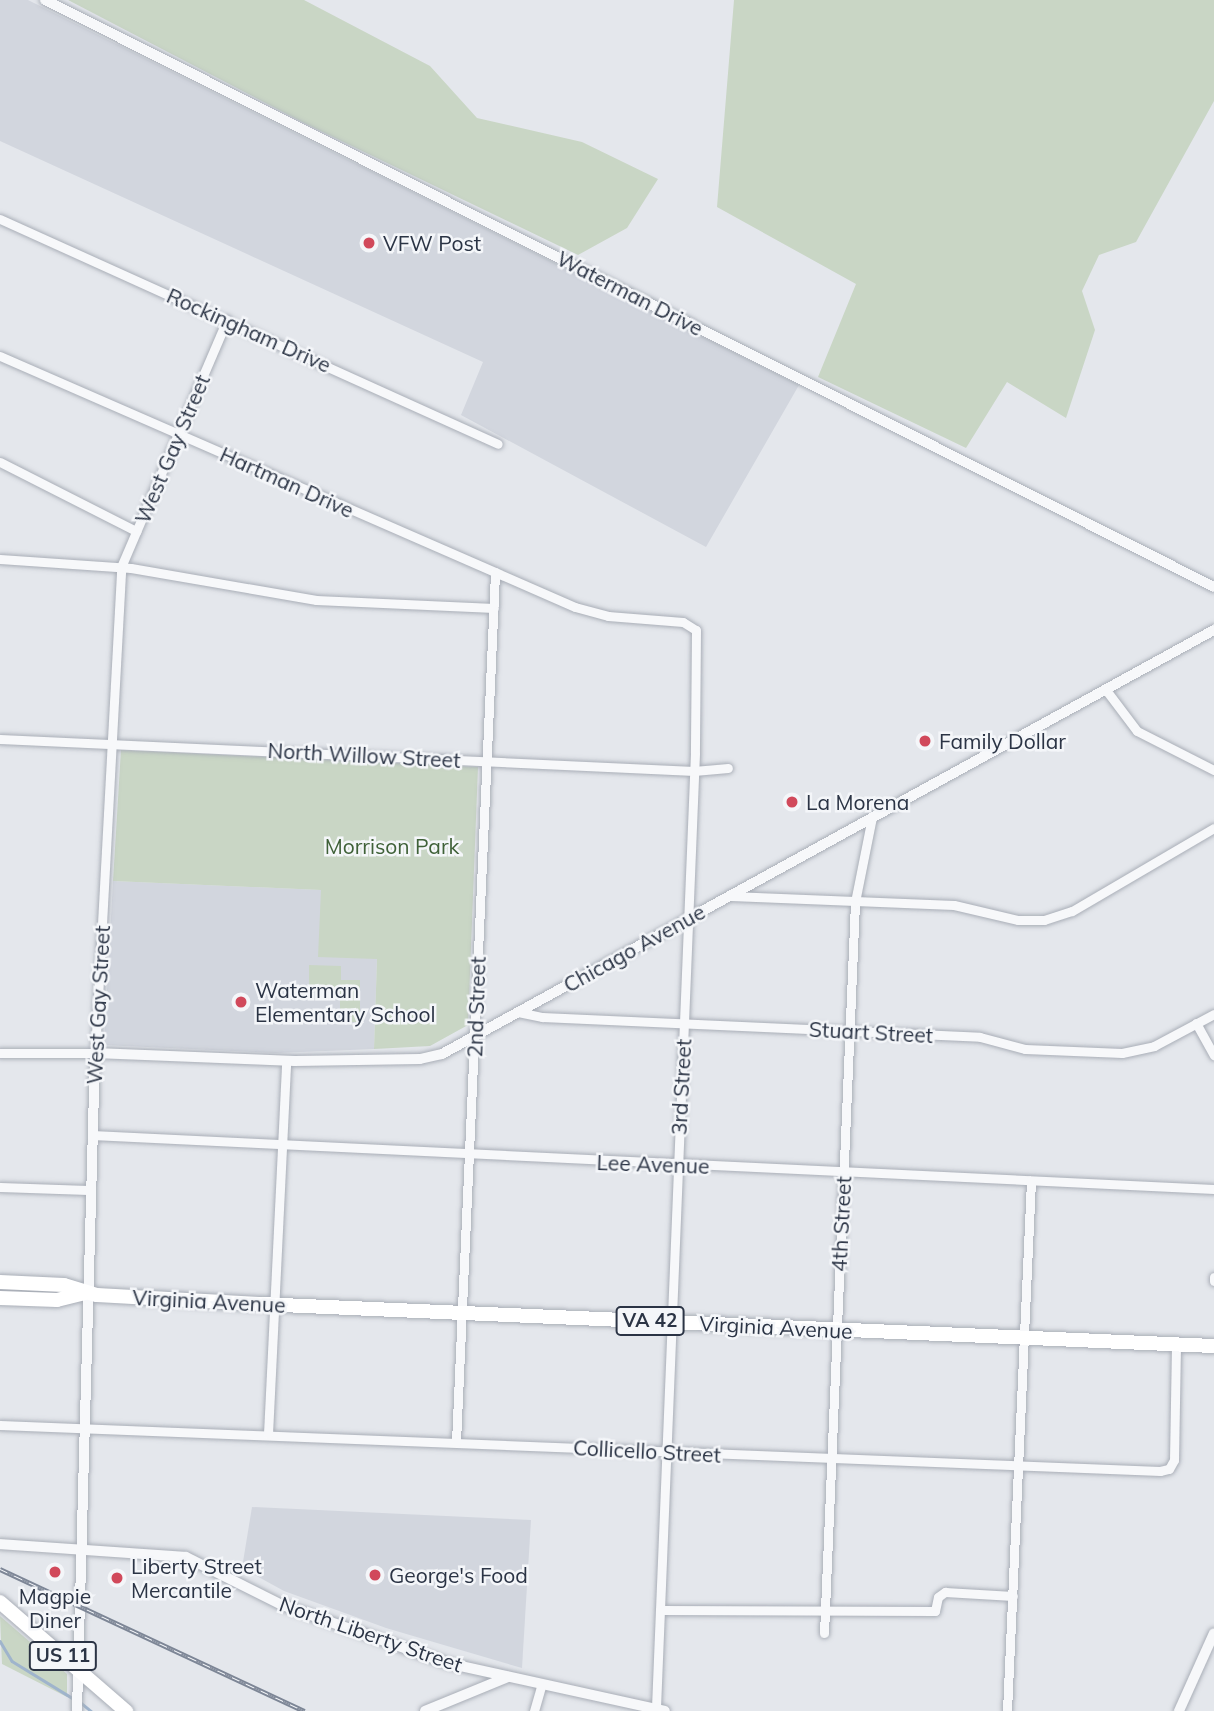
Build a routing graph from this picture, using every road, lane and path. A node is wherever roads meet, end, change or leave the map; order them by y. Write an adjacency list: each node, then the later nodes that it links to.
1 (45, 0): 12 (street, Waterman Drive)
2 (0, 219): 3 (street, Rockingham Drive)
3 (228, 320): 5 (street, West Gay Street); 6 (street, Rockingham Drive)
4 (0, 356): 5 (street, Hartman Drive)
5 (178, 434): 8 (street, West Gay Street); 11 (street, Hartman Drive)
6 (498, 444)
7 (0, 462): 8 (street)
8 (136, 531): 10 (street, West Gay Street)
9 (0, 559): 10 (street)
10 (121, 567): 13 (street); 18 (street, West Gay Street)
11 (495, 572): 13 (street, 2nd Street); 15 (street, Hartman Drive)
12 (1214, 587)
13 (494, 608): 19 (street, 2nd Street)
14 (1214, 630): 16 (street, Chicago Avenue)
15 (697, 633): 22 (street, 3rd Street)
16 (1106, 690): 21 (street); 23 (street, Chicago Avenue)
17 (0, 739): 18 (street, North Willow Street)
18 (112, 744): 19 (street, North Willow Street); 35 (street, West Gay Street)
19 (485, 761): 22 (street, North Willow Street); 33 (street, 2nd Street)
20 (728, 768): 22 (street, North Willow Street)
21 (1214, 770)
22 (694, 771): 27 (street, 3rd Street)
23 (872, 817): 25 (street, Chicago Avenue); 26 (street, 4th Street)
24 (1214, 828): 26 (street)
25 (729, 896): 26 (street); 27 (street, Chicago Avenue)
26 (855, 902): 32 (street, 4th Street)
27 (688, 918): 28 (street, Chicago Avenue); 30 (street, 3rd Street)
28 (518, 1012): 30 (street, Stuart Street); 33 (street, Chicago Avenue)
29 (1214, 1014): 31 (street, Stuart Street)
30 (683, 1023): 32 (street, Stuart Street); 41 (street, 3rd Street)
31 (1196, 1023): 32 (street, Stuart Street); 36 (street)
32 (850, 1031): 42 (street, 4th Street)
33 (475, 1036): 37 (street, Chicago Avenue); 40 (street, 2nd Street)
34 (0, 1053): 35 (street, Chicago Avenue)
35 (95, 1054): 37 (street, Chicago Avenue); 38 (street, West Gay Street)
36 (1214, 1055)
37 (286, 1061): 39 (street)
38 (92, 1135): 39 (street, Lee Avenue); 46 (street, West Gay Street)
39 (282, 1147): 40 (street, Lee Avenue); 50 (street)
40 (468, 1156): 41 (street, Lee Avenue); 51 (street, 2nd Street)
41 (677, 1165): 42 (street, Lee Avenue); 52 (street, 3rd Street)
42 (844, 1172): 43 (street, Lee Avenue); 53 (street, 4th Street)
43 (1031, 1181): 45 (street, Lee Avenue); 54 (street)
44 (0, 1187): 46 (street)
45 (1214, 1189)
46 (88, 1190): 48 (street, West Gay Street)
47 (0, 1282): 48 (main road, VA 42)
48 (86, 1293): 49 (main road, VA 42); 50 (main road, Virginia Avenue / VA 42); 58 (street, West Gay Street)
49 (0, 1298)
50 (274, 1304): 51 (main road, Virginia Avenue / VA 42); 59 (street)
51 (461, 1313): 52 (main road, Virginia Avenue / VA 42); 60 (street, 2nd Street)
52 (670, 1322): 53 (main road, Virginia Avenue / VA 42); 61 (street, 3rd Street)
53 (836, 1329): 54 (main road, Virginia Avenue / VA 42); 62 (street, 4th Street)
54 (1024, 1338): 55 (main road, Virginia Avenue / VA 42); 63 (street)
55 (1176, 1344): 56 (main road, Virginia Avenue / VA 42); 63 (street, Collicello Street)
56 (1214, 1346)
57 (0, 1425): 58 (street, Collicello Street)
58 (83, 1426): 59 (street, Collicello Street); 65 (street, West Gay Street)
59 (268, 1434): 60 (street, Collicello Street)
60 (456, 1442): 61 (street, Collicello Street)
61 (664, 1452): 62 (street, Collicello Street); 68 (street, 3rd Street)
62 (831, 1460): 63 (street, Collicello Street); 69 (street, 4th Street)
63 (1018, 1468): 66 (street)
64 (0, 1544): 65 (street, North Liberty Street)
65 (80, 1547): 72 (street, West Gay Street); 73 (street, North Liberty Street)
66 (1013, 1596): 69 (street); 80 (street)
67 (0, 1602): 72 (main road, US 11)
68 (660, 1610): 69 (street); 76 (street, 3rd Street)
69 (826, 1610): 70 (street, 4th Street)
70 (824, 1633)
71 (1214, 1633): 81 (street)
72 (77, 1668): 75 (street, West Gay Street); 77 (main road, US 11)
73 (508, 1677): 74 (street, North Liberty Street); 78 (street)
74 (541, 1686): 76 (street, North Liberty Street); 79 (street)
75 (77, 1709)
76 (661, 1710)
77 (126, 1711)
78 (425, 1711)
79 (534, 1711)
80 (1007, 1711)
81 (1179, 1711)

